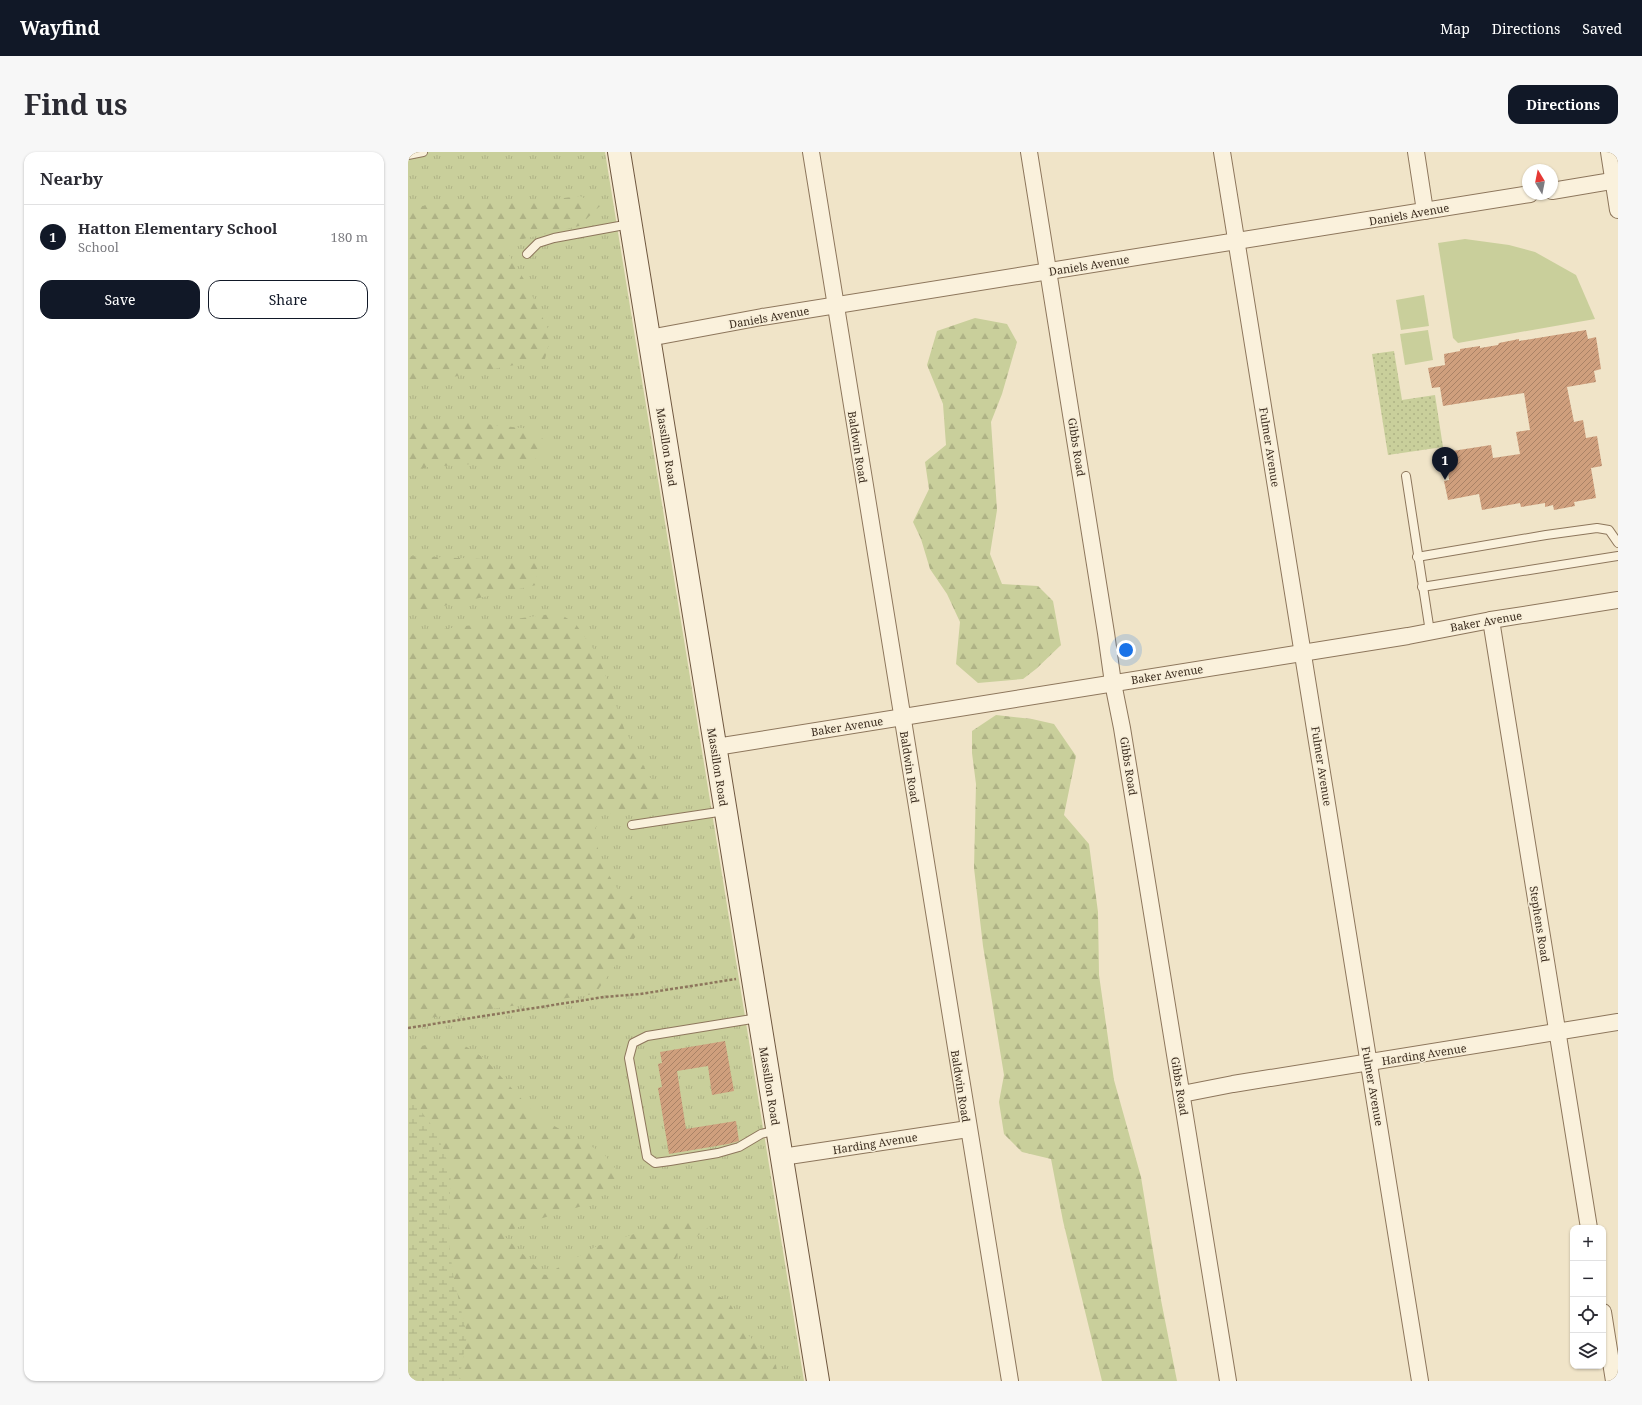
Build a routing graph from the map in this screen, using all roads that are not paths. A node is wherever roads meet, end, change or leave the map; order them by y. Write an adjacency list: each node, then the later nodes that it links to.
1 (424, 152): 8 (lane)
2 (619, 152): 14 (street, Massillon Road)
3 (811, 152): 18 (street, Baldwin Road)
4 (1029, 152): 17 (street, Gibbs Road)
5 (1222, 152): 15 (street, Fulmer Avenue)
6 (1416, 152): 13 (street)
7 (1609, 152): 9 (street)
8 (408, 155)
9 (1616, 180): 10 (street); 12 (street)
10 (1558, 189)
11 (1522, 195): 13 (street, Daniels Avenue)
12 (1618, 210)
13 (1425, 211): 15 (street, Daniels Avenue)
14 (631, 224): 16 (lane); 19 (street, Massillon Road)
15 (1237, 241): 17 (street, Daniels Avenue); 28 (street, Fulmer Avenue)
16 (527, 254)
17 (1048, 272): 18 (street, Daniels Avenue); 29 (street, Gibbs Road)
18 (836, 306): 19 (street, Daniels Avenue); 30 (street, Baldwin Road)
19 (649, 338): 31 (street, Massillon Road)
20 (1406, 476): 23 (lane)
21 (1618, 543): 23 (lane)
22 (1618, 556): 24 (lane)
23 (1417, 557): 24 (lane)
24 (1422, 587): 27 (lane)
25 (1618, 600): 26 (street, Baker Avenue)
26 (1491, 620): 27 (street, Baker Avenue); 36 (street, Stephens Road)
27 (1430, 632): 28 (street, Baker Avenue)
28 (1303, 653): 29 (street, Baker Avenue); 37 (street, Fulmer Avenue)
29 (1113, 682): 30 (street, Baker Avenue); 38 (street, Gibbs Road)
30 (902, 717): 31 (street, Baker Avenue); 39 (street, Baldwin Road)
31 (716, 747): 32 (street, Massillon Road)
32 (725, 811): 33 (lane); 34 (street, Massillon Road)
33 (632, 825)
34 (759, 1018): 40 (street, Massillon Road); 40 (lane)
35 (1618, 1022): 36 (street, Harding Avenue)
36 (1558, 1032): 37 (street, Harding Avenue); 42 (street, Stephens Road)
37 (1369, 1063): 38 (street, Harding Avenue); 47 (street, Fulmer Avenue)
38 (1182, 1094): 46 (street, Gibbs Road)
39 (968, 1129): 41 (street, Harding Avenue); 45 (street, Baldwin Road)
40 (777, 1130): 41 (street, Massillon Road)
41 (782, 1157): 44 (street, Massillon Road)
42 (1589, 1225)
43 (1606, 1331): 48 (street)
44 (818, 1381)
45 (1010, 1381)
46 (1228, 1381)
47 (1420, 1381)
48 (1614, 1381)

